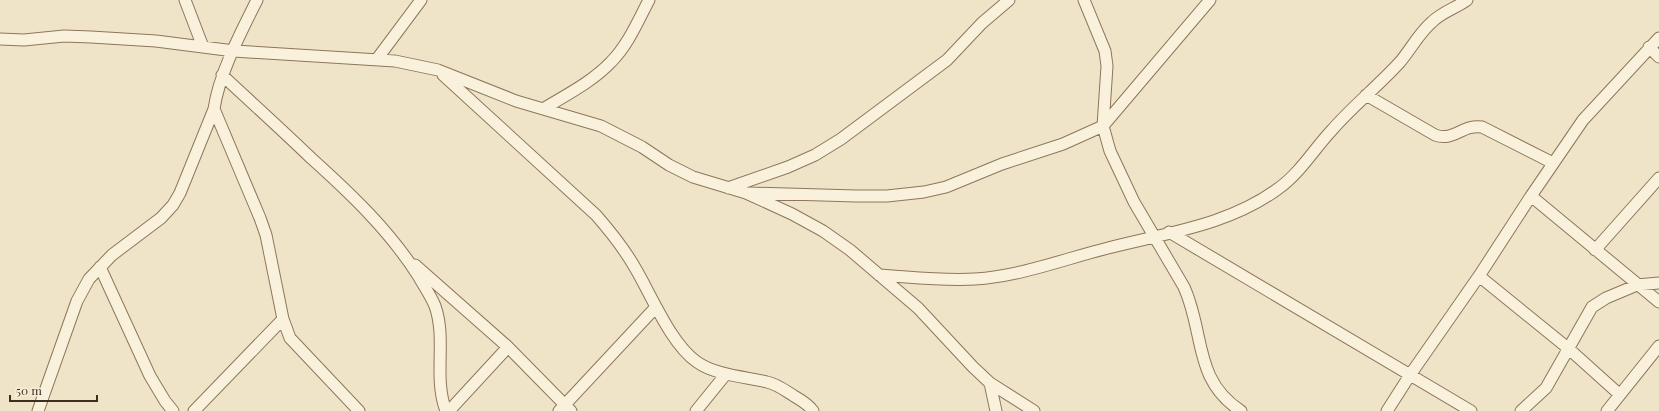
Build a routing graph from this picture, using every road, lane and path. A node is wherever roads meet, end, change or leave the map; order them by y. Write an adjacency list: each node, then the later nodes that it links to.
1 (185, 0): 11 (street)
2 (257, 0): 13 (street)
3 (421, 0): 15 (street)
4 (650, 0): 20 (street)
5 (1009, 0): 24 (street)
6 (1084, 0): 21 (street)
7 (1210, 0): 21 (street)
8 (1467, 0): 18 (street)
9 (1659, 38): 12 (street)
10 (0, 39): 11 (street)
11 (203, 47): 13 (street)
12 (1649, 47): 14 (street); 22 (street)
13 (234, 51): 15 (street); 17 (street)
14 (1659, 57)
15 (377, 59): 16 (street)
16 (438, 70): 20 (street); 37 (street)
17 (222, 75): 19 (street); 30 (street)
18 (1366, 95): 22 (street); 27 (street)
19 (214, 109): 31 (street); 38 (street)
20 (543, 109): 24 (street)
21 (1103, 126): 25 (street); 28 (street)
22 (1553, 163): 26 (street)
23 (1659, 178): 29 (street)
24 (728, 188): 25 (street)
25 (746, 193): 32 (street)
26 (1531, 196): 29 (street); 33 (street)
27 (1169, 232): 28 (street); 43 (street)
28 (1155, 237): 32 (street); 56 (street)
29 (1595, 250): 35 (street)
30 (406, 257): 40 (street); 51 (street)
31 (100, 268): 47 (street); 48 (street)
32 (879, 275): 44 (street)
33 (1479, 276): 41 (street); 43 (street)
34 (1659, 283): 35 (street)
35 (1637, 285): 36 (street); 41 (street)
36 (1659, 302)
37 (656, 307): 42 (street); 46 (street)
38 (283, 319): 49 (street); 50 (street)
39 (1659, 346): 45 (street)
40 (508, 347): 46 (street); 51 (street)
41 (1569, 349): 45 (street); 59 (street)
42 (726, 374): 52 (street); 53 (street)
43 (1410, 375): 57 (street); 58 (street)
44 (990, 383): 54 (street); 55 (street)
45 (1619, 394): 60 (street)
46 (565, 409)
47 (38, 411)
48 (173, 411)
49 (194, 411)
50 (359, 411)
51 (447, 411)
52 (696, 411)
53 (813, 411)
54 (996, 411)
55 (1034, 411)
56 (1241, 411)
57 (1387, 411)
58 (1471, 411)
59 (1521, 411)
60 (1607, 411)

